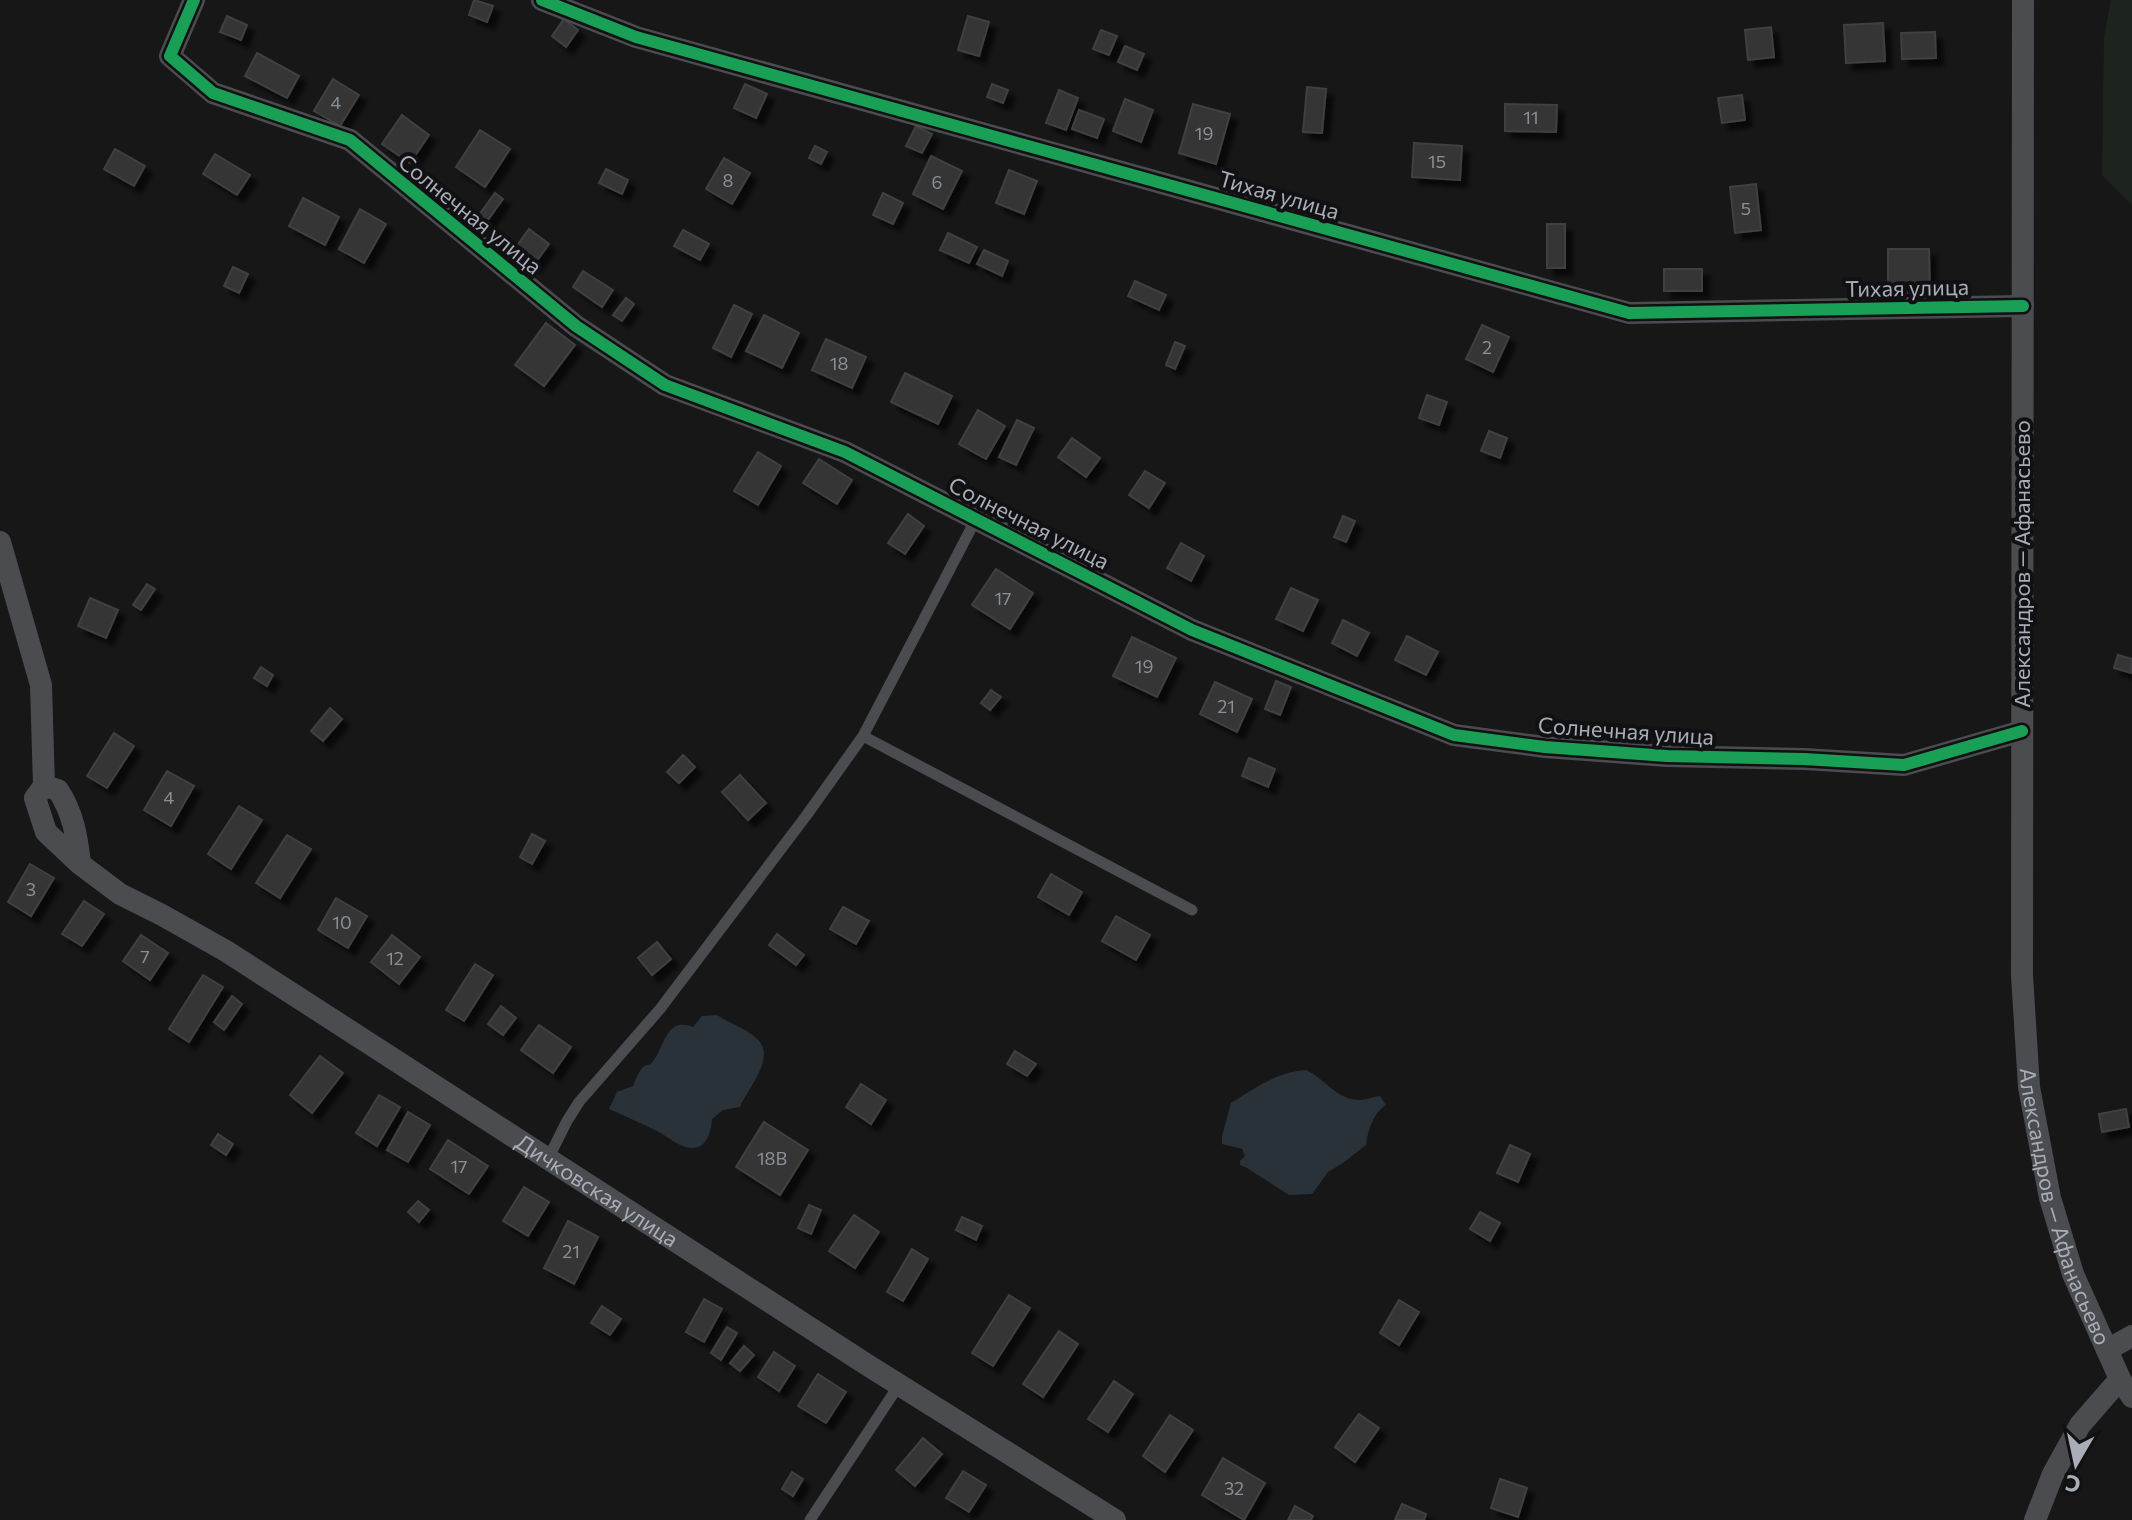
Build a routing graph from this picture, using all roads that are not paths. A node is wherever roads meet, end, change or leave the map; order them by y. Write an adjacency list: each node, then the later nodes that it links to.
1 (194, 0): 5 (street, Солнечная улица)
2 (542, 0): 4 (street, Тихая улица)
3 (2023, 0): 4 (street, Александров — Афанасьево)
4 (2023, 306): 7 (street, Александров — Афанасьево)
5 (976, 518): 7 (street, Солнечная улица); 8 (lane)
6 (0, 542): 10 (street, Дичковская улица)
7 (2022, 731): 12 (street, Александров — Афанасьево)
8 (863, 736): 9 (lane); 10 (lane)
9 (1192, 910)
10 (548, 1159): 13 (street, Дичковская улица)
11 (2132, 1336): 12 (street)
12 (2107, 1350): 14 (street, Александров — Афанасьево)
13 (899, 1385): 15 (lane); 16 (street, Дичковская улица)
14 (2126, 1388): 17 (street)
15 (810, 1520)
16 (1115, 1520)
17 (2035, 1520)

